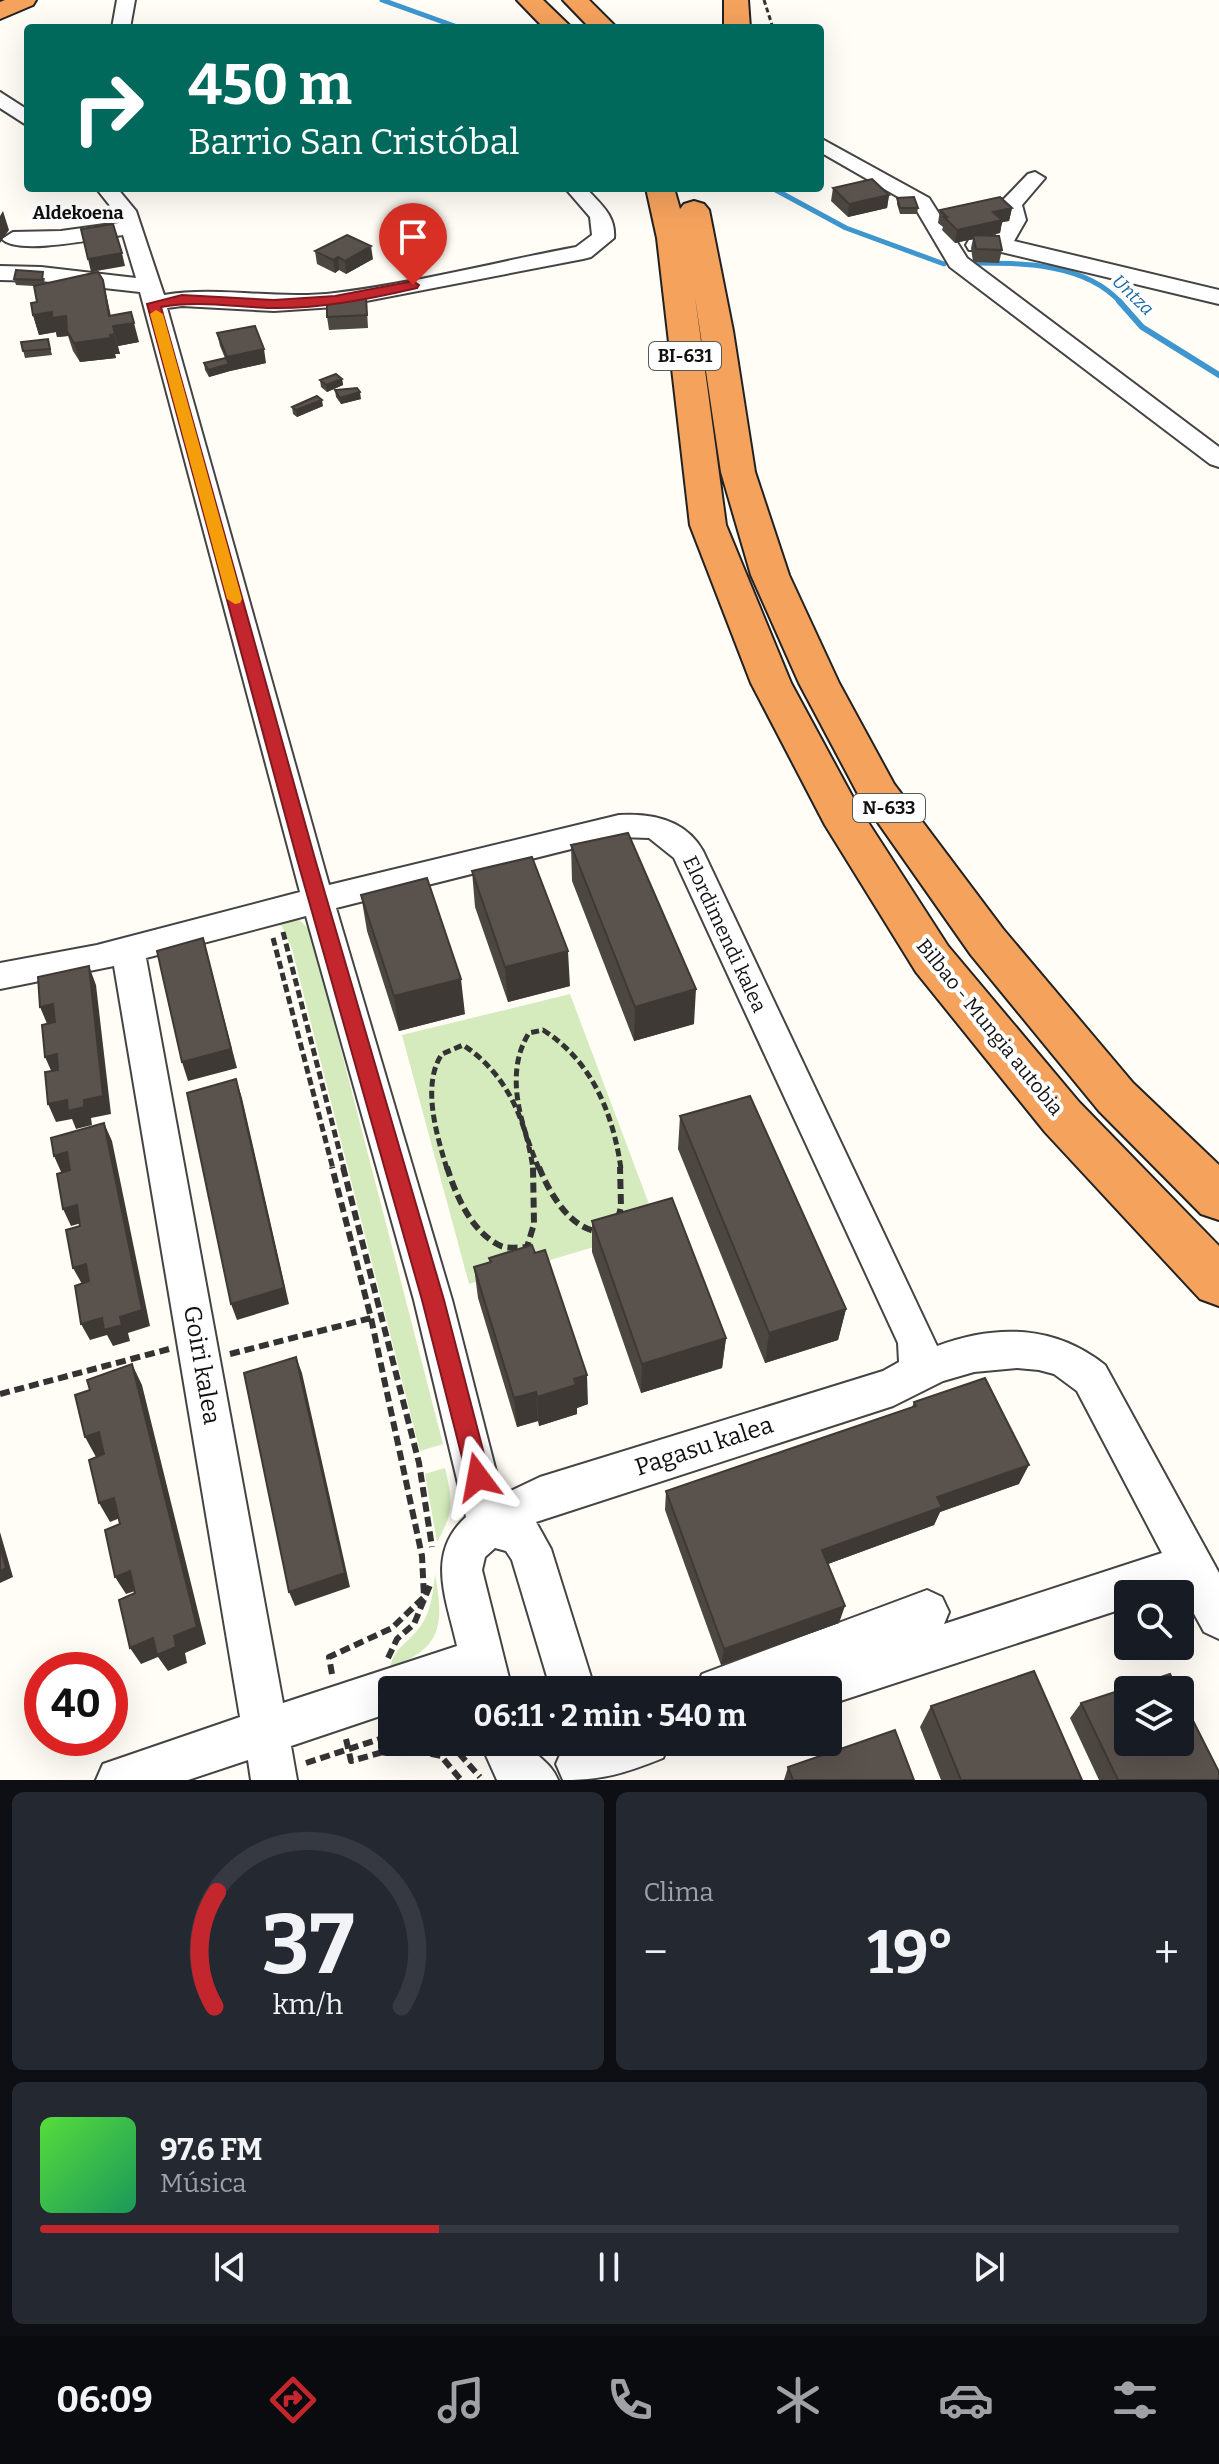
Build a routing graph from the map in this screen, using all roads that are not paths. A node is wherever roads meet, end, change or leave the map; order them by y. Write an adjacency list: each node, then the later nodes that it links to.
1 (24, 0): 7 (highway)
2 (126, 0): 8 (street)
3 (529, 0): 9 (highway)
4 (550, 0): 10 (highway)
5 (575, 0): 11 (highway)
6 (736, 0): 12 (highway)
7 (0, 12)
8 (122, 24)
9 (555, 24)
10 (574, 24)
11 (600, 24)
12 (737, 24)
13 (0, 98): 14 (street)
14 (24, 117)
15 (824, 146): 24 (street)
16 (1035, 178): 23 (street)
17 (115, 192): 25 (street)
18 (579, 192): 30 (street)
19 (642, 192): 34 (highway, N-633)
20 (661, 192): 34 (highway, Bilbao - Mungia autobia / BI-631)
21 (690, 192): 32 (highway, BI-631)
22 (720, 204): 32 (highway)
23 (1011, 204): 24 (street); 27 (street)
24 (931, 220): 28 (street)
25 (133, 227): 26 (street); 30 (street)
26 (13, 239)
27 (993, 243): 28 (street); 31 (street)
28 (950, 248): 33 (street)
29 (0, 273): 30 (street)
30 (151, 295): 35 (street)
31 (1219, 297)
32 (717, 331): 38 (highway, N-633)
33 (1219, 459)
34 (708, 525): 39 (highway, Bilbao - Mungia autobia / N-633)
35 (318, 900): 36 (street, Elordimendi kalea); 40 (street, Elordimendi kalea); 41 (street)
36 (128, 950): 37 (street, Elordimendi kalea); 51 (street, Goiri kalea)
37 (0, 976)
38 (1219, 1198)
39 (1219, 1282)
40 (920, 1369): 41 (street, Pagasu kalea); 42 (street, Pagasu kalea)
41 (489, 1525): 45 (street); 46 (street)
42 (1192, 1565): 44 (street, Pagasu kalea); 48 (street)
43 (927, 1612): 47 (street)
44 (1219, 1617)
45 (486, 1675): 51 (street)
46 (569, 1676)
47 (756, 1676)
48 (842, 1679)
49 (508, 1756): 54 (street)
50 (598, 1756): 52 (street)
51 (271, 1762): 53 (street)
52 (577, 1762)
53 (119, 1780)
54 (535, 1780)

